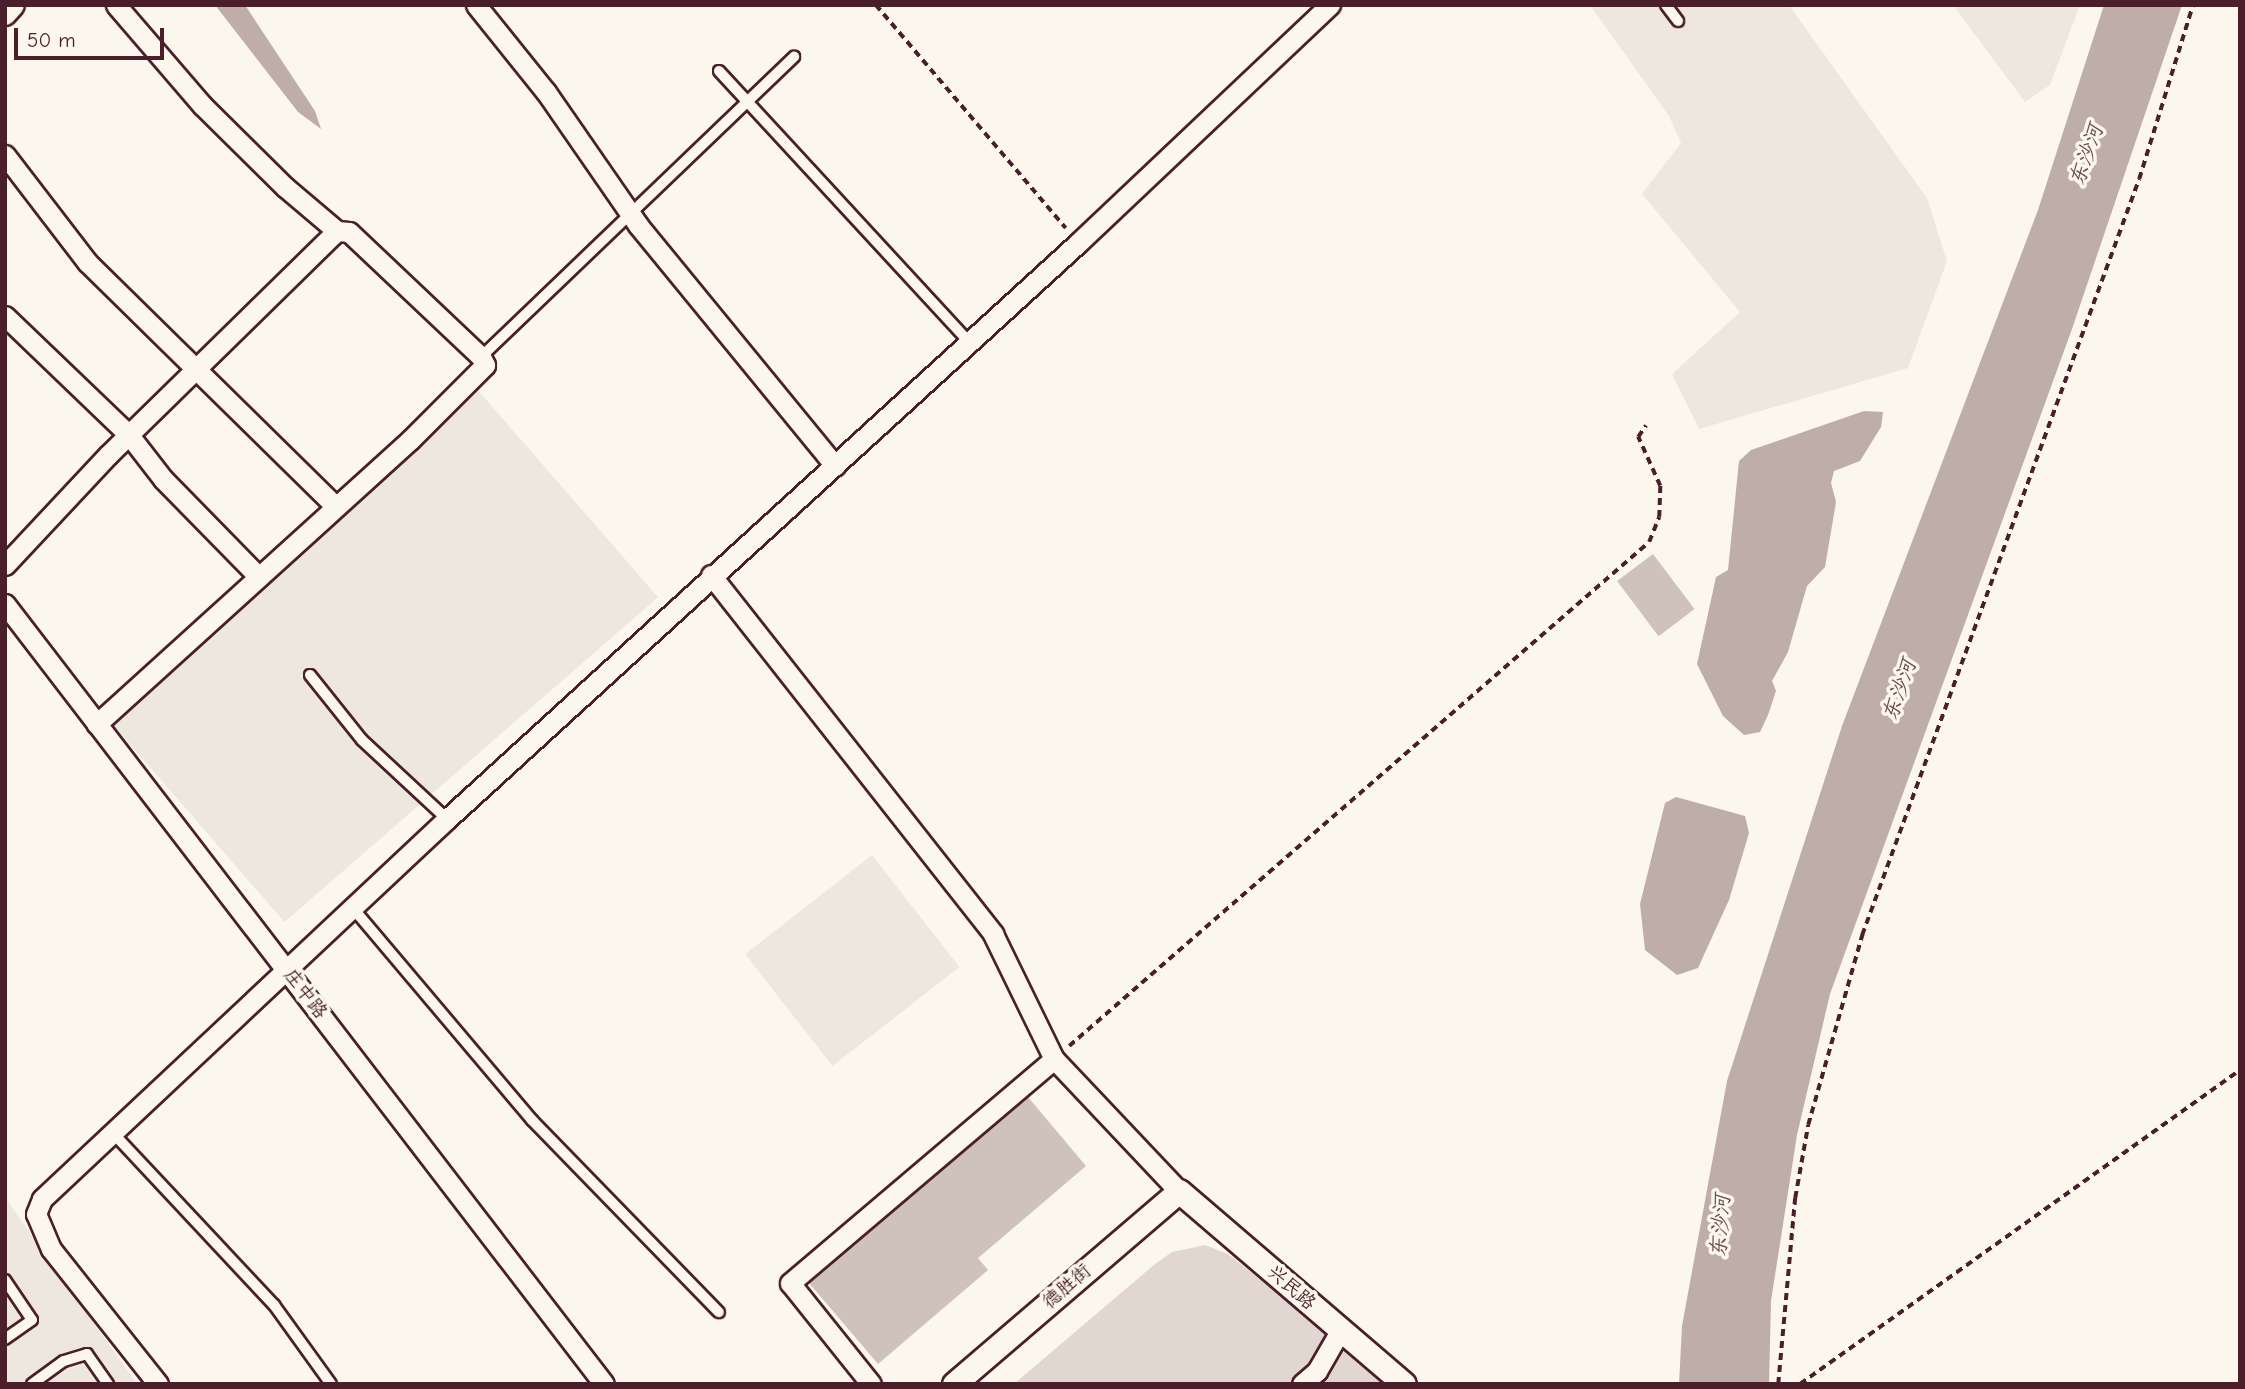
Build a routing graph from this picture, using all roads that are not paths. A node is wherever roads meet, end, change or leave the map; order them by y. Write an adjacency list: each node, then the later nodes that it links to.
1 (14, 5): 6 (street)
2 (116, 5): 13 (street)
3 (476, 5): 12 (street)
4 (1330, 5): 15 (street)
5 (1666, 5): 7 (lane)
6 (5, 15)
7 (1678, 21)
8 (794, 57): 10 (lane)
9 (719, 71): 10 (lane)
10 (746, 103): 12 (lane); 15 (lane)
11 (5, 155): 17 (street)
12 (632, 215): 16 (lane); 19 (street)
13 (337, 232): 16 (street); 17 (street)
14 (5, 316): 18 (street)
15 (970, 343): 19 (street)
16 (481, 356): 20 (street)
17 (198, 369): 18 (street); 20 (street)
18 (129, 435): 21 (street); 23 (street)
19 (835, 466): 22 (street)
20 (335, 506): 23 (street)
21 (5, 565)
22 (711, 575): 27 (street); 30 (street)
23 (259, 577): 26 (street)
24 (5, 604): 26 (street, 庄中路)
25 (310, 675): 27 (lane)
26 (97, 724): 29 (street, 庄中路)
27 (447, 819): 28 (street)
28 (352, 907): 29 (street); 34 (lane)
29 (286, 969): 31 (street); 41 (street, 庄中路)
30 (1055, 1059): 32 (street); 42 (street)
31 (113, 1133): 39 (street); 40 (lane)
32 (1179, 1191): 35 (street, 兴民路); 43 (street, 德胜街)
33 (5, 1280): 36 (lane)
34 (719, 1311)
35 (1340, 1331): 44 (street); 45 (street, 兴民路)
36 (5, 1339)
37 (32, 1384): 38 (lane)
38 (108, 1384)
39 (158, 1384)
40 (331, 1384)
41 (604, 1384)
42 (871, 1384)
43 (954, 1384)
44 (1302, 1384)
45 (1404, 1384)

